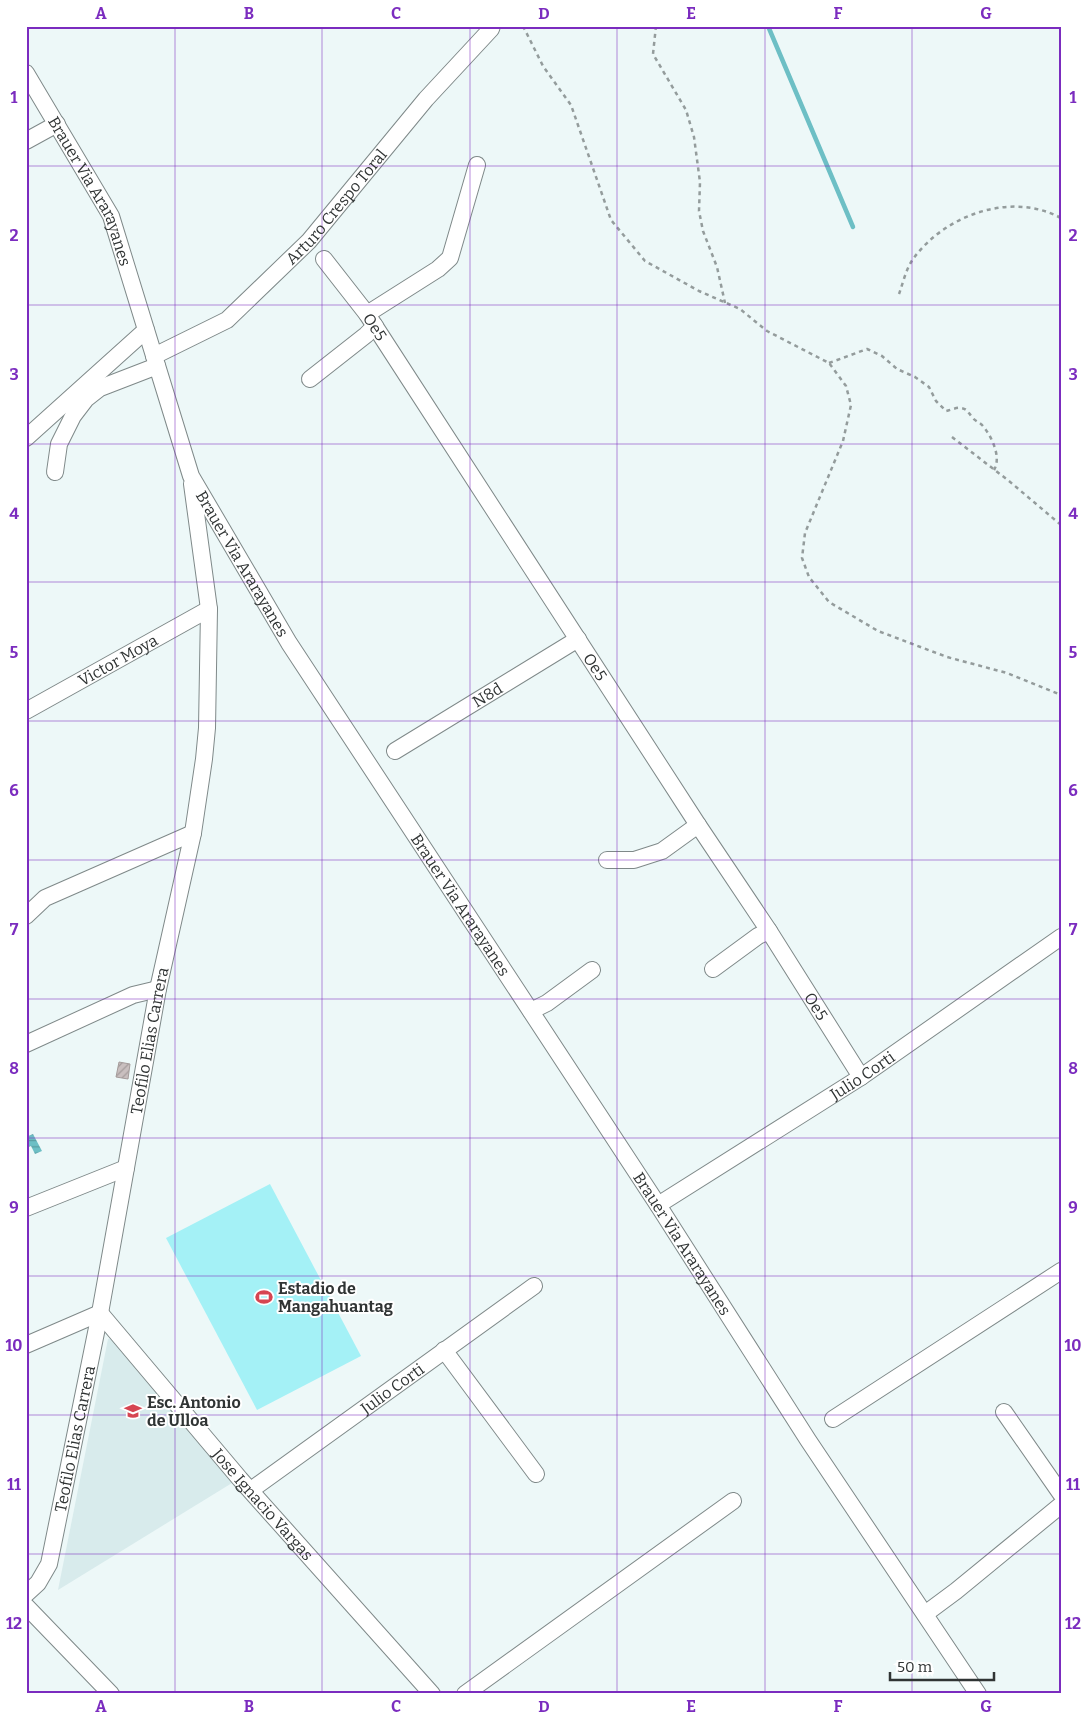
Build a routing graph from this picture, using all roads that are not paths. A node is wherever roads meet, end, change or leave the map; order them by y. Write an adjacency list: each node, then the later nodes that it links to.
1 (492, 26): 9 (street, Arturo Crespo Toral)
2 (26, 73): 3 (street, Brauer Via Ararayanes)
3 (57, 124): 4 (street); 8 (street, Brauer Via Ararayanes)
4 (26, 140)
5 (477, 165): 7 (street)
6 (324, 259): 7 (street, Oe5)
7 (371, 320): 10 (street); 15 (street, Oe5)
8 (146, 330): 9 (street, Brauer Via Ararayanes); 11 (street)
9 (155, 361): 12 (street, Arturo Crespo Toral); 13 (street, Brauer Via Ararayanes)
10 (310, 379)
11 (26, 438)
12 (55, 472)
13 (191, 476): 14 (street, Teofilo Elias Carrera); 27 (street, Brauer Via Ararayanes)
14 (209, 609): 16 (street, Victor Moya); 19 (street, Teofilo Elias Carrera)
15 (578, 639): 17 (street, N8d); 18 (street, Oe5)
16 (26, 711)
17 (395, 751)
18 (698, 825): 20 (street); 22 (street, Oe5)
19 (193, 832): 21 (street); 26 (street, Teofilo Elias Carrera)
20 (607, 860)
21 (26, 916)
22 (769, 931): 24 (street); 29 (street, Oe5)
23 (1061, 937): 29 (street, Julio Corti)
24 (713, 968)
25 (592, 970): 27 (street)
26 (158, 989): 28 (street); 30 (street, Teofilo Elias Carrera)
27 (531, 1012): 31 (street, Brauer Via Ararayanes)
28 (26, 1044)
29 (861, 1077): 31 (street, Julio Corti)
30 (126, 1168): 32 (street); 35 (street, Teofilo Elias Carrera)
31 (658, 1205): 47 (street, Brauer Via Ararayanes)
32 (26, 1208)
33 (1061, 1271): 39 (street)
34 (534, 1286): 37 (street, Julio Corti)
35 (100, 1313): 36 (street); 41 (street, Jose Ignacio Vargas); 45 (street, Teofilo Elias Carrera)
36 (26, 1345)
37 (444, 1350): 40 (street); 41 (street, Julio Corti)
38 (1004, 1412): 42 (street)
39 (833, 1419)
40 (536, 1474)
41 (251, 1490): 49 (street, Jose Ignacio Vargas)
42 (1061, 1494)
43 (733, 1501): 50 (street)
44 (1059, 1512): 47 (street)
45 (26, 1594)
46 (26, 1606): 48 (street)
47 (925, 1614): 51 (street, Brauer Via Ararayanes)
48 (111, 1694)
49 (432, 1694)
50 (466, 1694)
51 (978, 1694)

